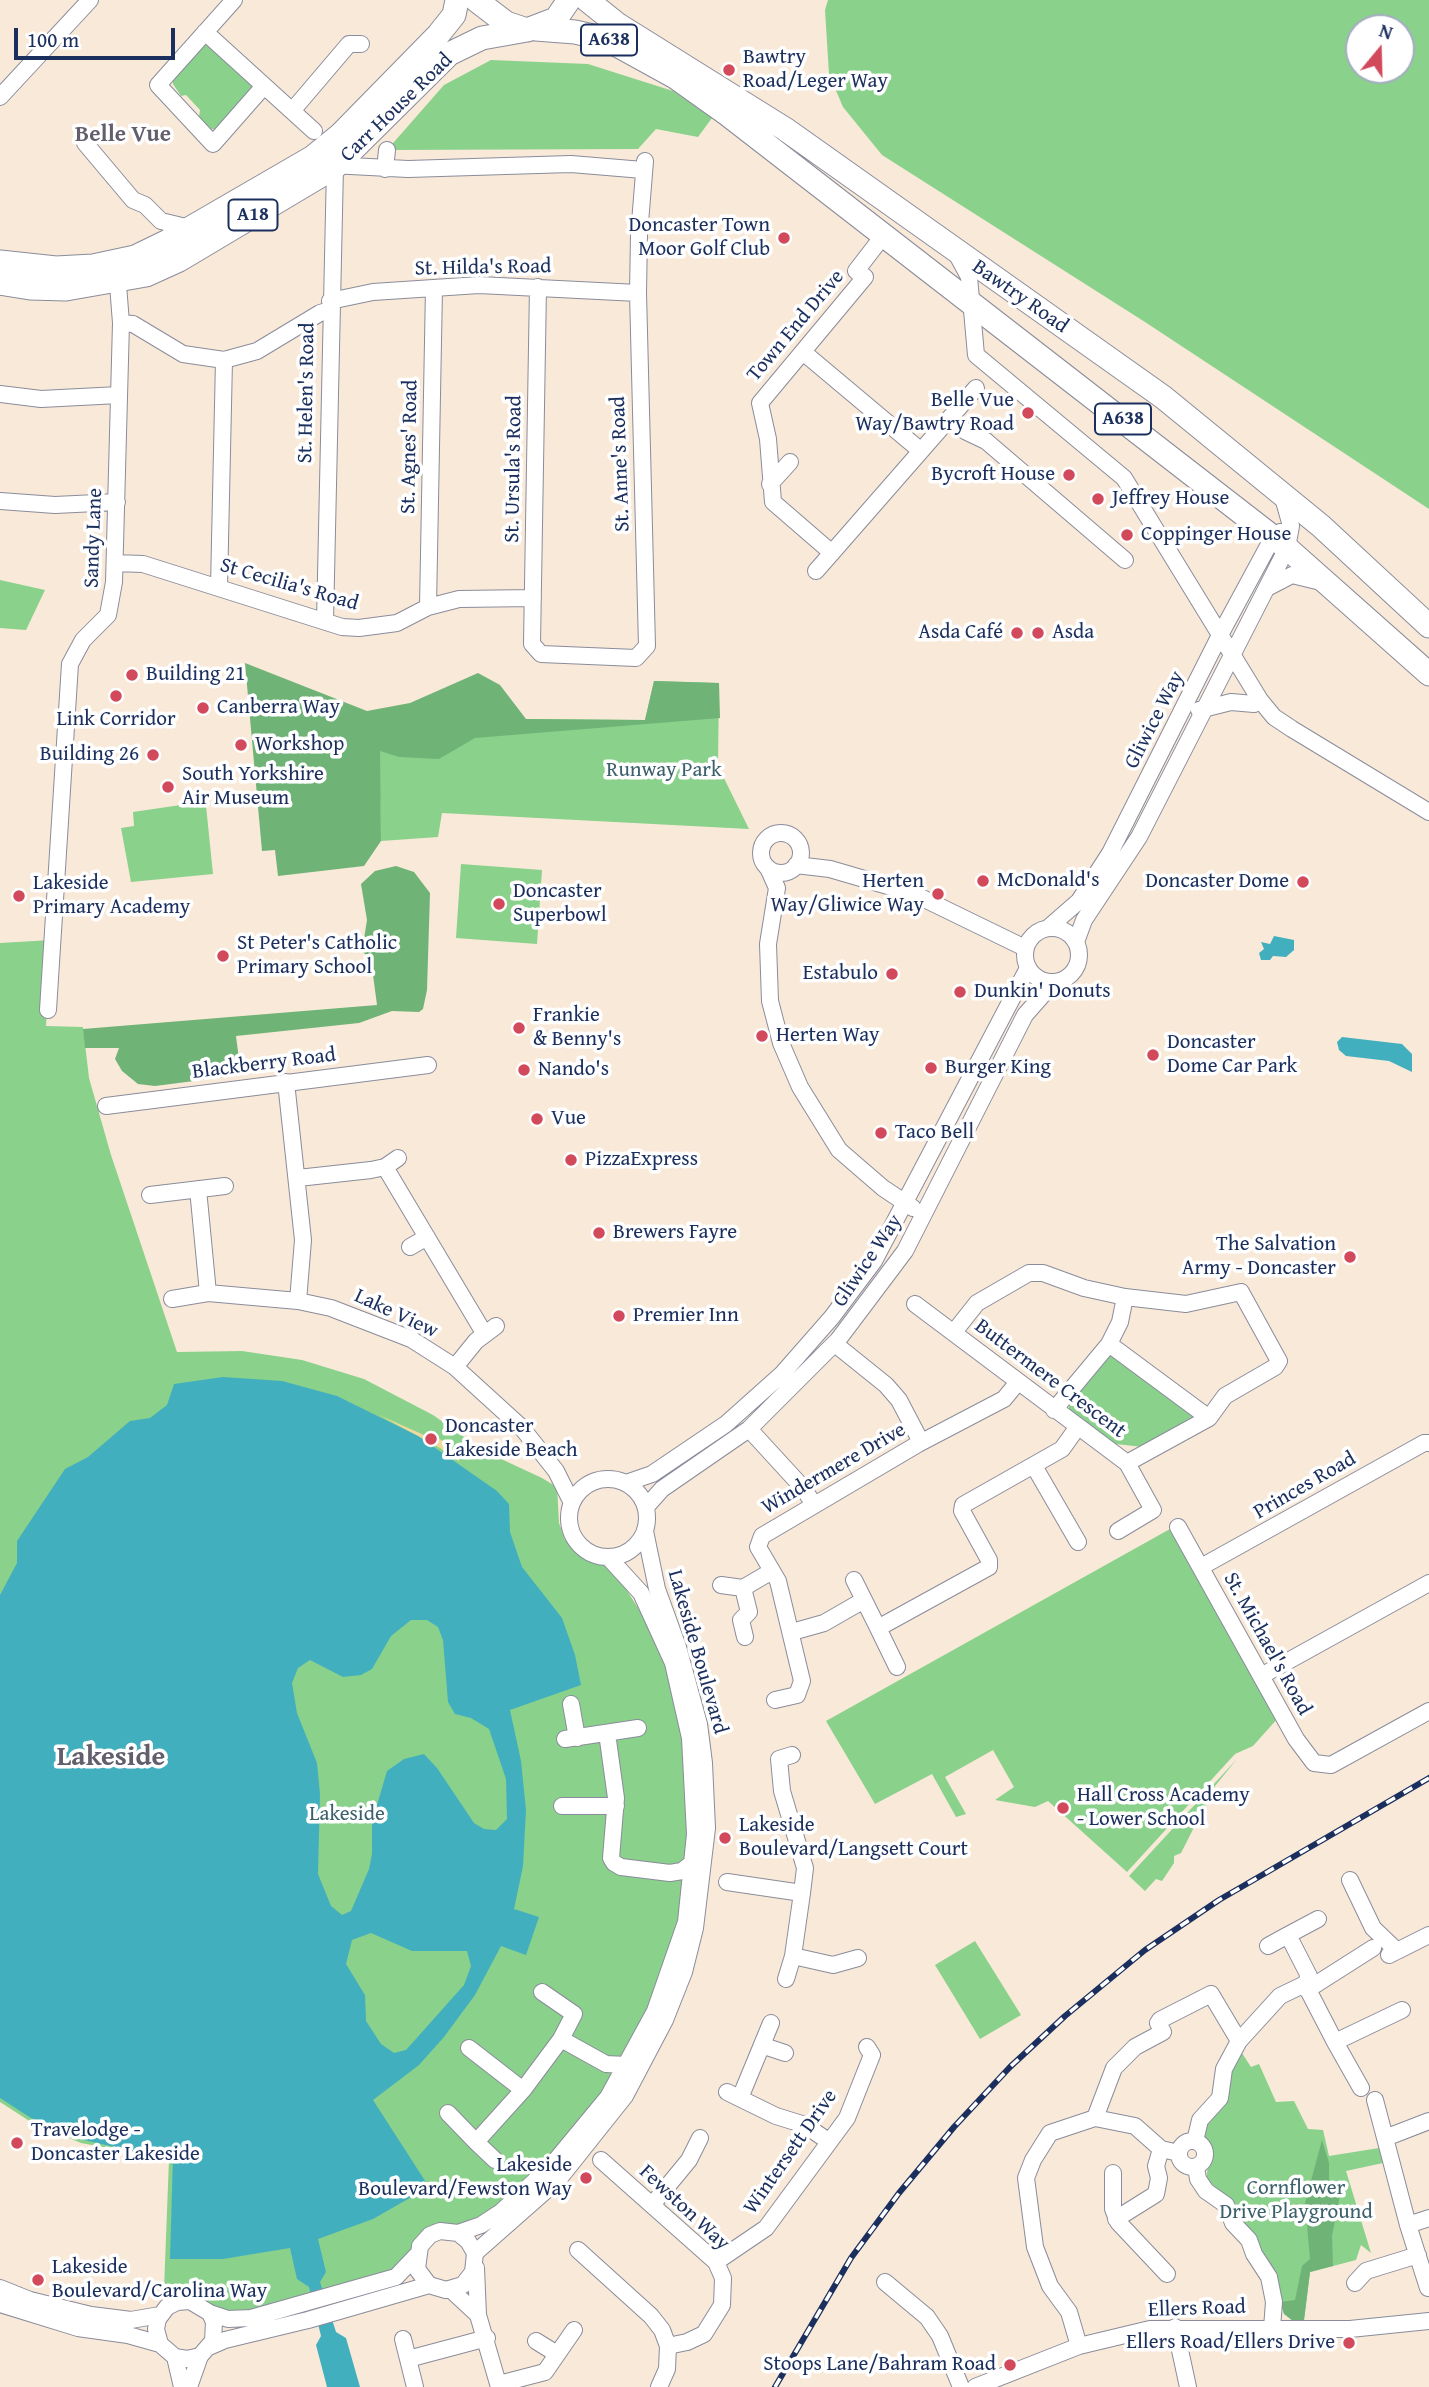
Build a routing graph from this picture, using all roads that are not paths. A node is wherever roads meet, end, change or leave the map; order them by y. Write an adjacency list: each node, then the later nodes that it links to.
1 (90, 0): 13 (street)
2 (234, 0): 8 (street)
3 (457, 0): 18 (highway, Carr House Road / A18)
4 (476, 0): 7 (highway)
5 (569, 0): 7 (highway)
6 (587, 0): 25 (highway, Bawtry Road / A638)
7 (531, 29): 10 (highway, Carr House Road / A18); 11 (highway, Bawtry Road / A638)
8 (205, 32): 12 (street); 12 (street)
9 (361, 44): 14 (street)
10 (462, 47): 11 (highway, Bawtry Road); 19 (highway, Carr House Road / A18)
11 (675, 76): 23 (highway, Bawtry Road / A638)
12 (264, 86): 14 (street)
13 (0, 97)
14 (292, 111): 15 (street)
15 (314, 131)
16 (85, 143): 21 (street)
17 (387, 150): 20 (street)
18 (313, 157): 19 (street); 22 (highway, Carr House Road / A18)
19 (335, 167): 20 (street); 27 (highway, Carr House Road / A18); 33 (street, St. Helen's Road)
20 (385, 169): 31 (street, St. Anne's Road)
21 (161, 221): 22 (street); 24 (street)
22 (190, 228): 24 (highway, Carr House Road / A18)
23 (883, 236): 32 (highway, Bawtry Road / A638); 35 (street, Town End Drive)
24 (157, 246): 27 (highway, Carr House Road / A18)
25 (952, 248): 32 (street); 44 (highway, Bawtry Road / A638)
26 (0, 262): 27 (highway, Carr House Road / A18)
27 (117, 272): 28 (highway, Carr House Road / A18); 34 (street, Sandy Lane)
28 (0, 283)
29 (538, 287): 30 (street, St. Hilda's Road); 31 (street, St. Hilda's Road); 56 (street, St. Ursula's Road)
30 (434, 288): 33 (street, St. Hilda's Road); 57 (street, St. Agnes' Road)
31 (638, 293): 61 (street, St. Anne's Road)
32 (971, 304): 48 (highway, Bawtry Road / A638); 60 (street)
33 (330, 306): 36 (street, St. Hilda's Road); 58 (street, St. Helen's Road)
34 (121, 323): 36 (street, St. Hilda's Road); 39 (street, Sandy Lane)
35 (803, 352): 41 (street); 42 (street, Town End Drive)
36 (223, 360): 54 (street)
37 (976, 387): 40 (street)
38 (0, 394): 39 (street)
39 (119, 395): 46 (street, Sandy Lane)
40 (951, 418): 41 (street); 50 (street)
41 (921, 451): 49 (street)
42 (769, 456): 43 (street, Town End Drive); 43 (street)
43 (770, 484): 49 (street, Town End Drive)
44 (1281, 492): 47 (highway, Bawtry Road / A638); 48 (street)
45 (0, 501): 46 (street)
46 (117, 502): 51 (street, Sandy Lane)
47 (1321, 526): 48 (street); 59 (highway, Bawtry Road / A638)
48 (1283, 537): 53 (highway, Bawtry Road / A638); 55 (street, Gliwice Way); 60 (street, Gliwice Way)
49 (832, 553): 52 (street)
50 (1125, 561)
51 (115, 563): 54 (street, St Cecilia's Road); 78 (street, Sandy Lane)
52 (817, 571)
53 (1327, 583): 55 (street); 63 (highway, Bawtry Road / A638)
54 (219, 587): 58 (street, St Cecilia's Road)
55 (1266, 589): 62 (street, Gliwice Way)
56 (533, 598): 57 (street, St Cecilia's Road); 61 (street, St. Ursula's Road)
57 (428, 607): 58 (street, St Cecilia's Road)
58 (325, 621)
59 (1429, 626)
60 (1220, 635): 62 (street); 66 (street, Gliwice Way)
61 (535, 651)
62 (1231, 656): 64 (street); 65 (street, Gliwice Way)
63 (1429, 674)
64 (1260, 700): 65 (street); 67 (street)
65 (1205, 708): 66 (street); 74 (street, Gliwice Way)
66 (1183, 713): 73 (street, Gliwice Way)
67 (1429, 813)
68 (800, 847): 69 (street); 70 (street); 71 (street)
69 (768, 868): 70 (street); 72 (street)
70 (794, 868): 71 (street); 72 (street)
71 (830, 869): 75 (street)
72 (777, 888): 87 (street)
73 (1048, 928): 74 (street); 75 (street)
74 (1076, 942): 77 (street)
75 (1025, 948): 76 (street)
76 (1028, 968): 77 (street); 87 (street, Gliwice Way)
77 (1054, 982): 82 (street, Gliwice Way)
78 (48, 1010)
79 (428, 1065): 80 (street, Blackberry Road)
80 (286, 1082): 81 (street, Blackberry Road); 83 (street)
81 (106, 1106)
82 (944, 1176): 87 (street); 88 (street, Gliwice Way)
83 (298, 1178): 89 (street); 94 (street)
84 (225, 1186): 85 (street)
85 (198, 1189): 86 (street); 91 (street)
86 (150, 1195)
87 (906, 1202): 88 (street); 110 (street, Gliwice Way)
88 (915, 1231): 97 (street, Gliwice Way)
89 (427, 1237): 90 (street); 99 (street)
90 (410, 1247)
91 (208, 1293): 93 (street, Lake View); 94 (street, Lake View)
92 (1125, 1297): 96 (street, Buttermere Crescent); 98 (street); 102 (street, Buttermere Crescent)
93 (172, 1299)
94 (298, 1301): 99 (street, Lake View)
95 (915, 1304): 96 (street, Buttermere Crescent)
96 (954, 1332): 100 (street, Buttermere Crescent)
97 (835, 1344): 104 (street, Gliwice Way); 105 (street)
98 (1109, 1344): 101 (street); 102 (street)
99 (455, 1367): 109 (street, Lake View)
100 (1018, 1382): 101 (street, Buttermere Crescent); 105 (street, Windermere Drive)
101 (1054, 1410): 103 (street, Buttermere Crescent)
102 (1209, 1418): 107 (street, Buttermere Crescent)
103 (1077, 1428): 107 (street, Buttermere Crescent); 108 (street)
104 (749, 1429): 113 (street); 114 (street, Gliwice Way)
105 (920, 1443): 113 (street, Windermere Drive)
106 (1429, 1443): 120 (street, Princes Road)
107 (1127, 1463): 117 (street)
108 (1034, 1466): 118 (street); 127 (street)
109 (556, 1471): 111 (street, Lake View); 112 (street, Lake View)
110 (626, 1483): 111 (street); 114 (street)
111 (586, 1485): 112 (street)
112 (572, 1503): 119 (street)
113 (814, 1505): 121 (street, Windermere Drive)
114 (646, 1507): 116 (street)
115 (1178, 1527): 120 (street, St. Michael's Road)
116 (645, 1531): 119 (street); 140 (street, Lakeside Boulevard)
117 (1118, 1531)
118 (1078, 1542)
119 (609, 1558): 140 (street, Lakeside Boulevard)
120 (1200, 1567): 131 (street, St. Michael's Road)
121 (772, 1571): 125 (street); 128 (street, Windermere Drive)
122 (854, 1580): 126 (street)
123 (1429, 1583): 131 (street)
124 (721, 1585): 125 (street)
125 (743, 1588): 129 (street)
126 (864, 1600): 127 (street); 128 (street)
127 (878, 1628): 130 (street)
128 (792, 1632): 132 (street, Windermere Drive)
129 (745, 1637)
130 (897, 1667)
131 (1261, 1676): 134 (street, St. Michael's Road)
132 (775, 1700)
133 (571, 1704): 136 (street)
134 (1429, 1711)
135 (638, 1728): 136 (street)
136 (607, 1733): 139 (street)
137 (792, 1755): 144 (street)
138 (557, 1805): 139 (street)
139 (616, 1807): 141 (street)
140 (698, 1860): 141 (street); 143 (street); 145 (street, Lakeside Boulevard)
141 (661, 1872): 145 (street)
142 (1350, 1880): 148 (street)
143 (727, 1882): 144 (street); 145 (street)
144 (802, 1893): 151 (street)
145 (694, 1895): 166 (street, Lakeside Boulevard); 174 (street, Lakeside Boulevard)
146 (1318, 1919): 147 (street)
147 (1288, 1935): 149 (street); 154 (street)
148 (1429, 1935)
149 (1268, 1945)
150 (1373, 1948): 154 (street)
151 (793, 1956): 152 (street); 153 (street)
152 (858, 1958)
153 (786, 1979)
154 (1306, 1987): 159 (street); 160 (street)
155 (542, 1992): 158 (street)
156 (1402, 2010): 160 (street)
157 (771, 2023): 161 (street)
158 (561, 2039): 165 (street); 169 (street)
159 (1239, 2041): 172 (street); 178 (street)
160 (1335, 2042): 168 (street)
161 (764, 2046): 164 (street); 177 (street)
162 (469, 2048): 169 (street)
163 (875, 2052): 177 (street, Wintersett Drive)
164 (785, 2053)
165 (606, 2064): 166 (street); 167 (street)
166 (626, 2065): 167 (street, Lakeside Boulevard)
167 (615, 2085): 191 (street, Lakeside Boulevard)
168 (1361, 2088)
169 (523, 2090): 179 (street)
170 (1375, 2100): 176 (street)
171 (448, 2113): 179 (street)
172 (1095, 2118): 180 (street); 219 (street)
173 (1429, 2121): 176 (street)
174 (594, 2137): 182 (street, Lakeside Boulevard); 184 (street)
175 (700, 2138): 187 (street)
176 (1385, 2138): 190 (street)
177 (828, 2141): 197 (street, Wintersett Drive)
178 (1195, 2141): 181 (street); 185 (street)
179 (476, 2142): 183 (street)
180 (1161, 2150): 181 (street); 189 (street)
181 (1179, 2153): 185 (street)
182 (577, 2158): 184 (street); 196 (street, Lakeside Boulevard)
183 (495, 2160)
184 (601, 2160): 187 (street, Fewston Way)
185 (1196, 2167): 212 (street)
186 (1113, 2173): 189 (street)
187 (652, 2205): 197 (street, Fewston Way)
188 (1429, 2218): 190 (street)
189 (1116, 2219): 199 (street)
190 (1408, 2225): 194 (street)
191 (458, 2233): 195 (street); 196 (street)
192 (578, 2250): 218 (street)
193 (1362, 2253): 198 (street)
194 (1418, 2255): 198 (street); 204 (street)
195 (416, 2256): 202 (street); 207 (street)
196 (475, 2259): 205 (street); 209 (street)
197 (716, 2262): 218 (street, Fewston Way)
198 (1368, 2270): 201 (street)
199 (1167, 2274)
200 (884, 2282): 229 (street)
201 (1355, 2283)
202 (429, 2285): 205 (street); 220 (street)
203 (0, 2288): 208 (street)
204 (1428, 2288)
205 (450, 2289): 209 (street)
206 (0, 2304): 217 (street)
207 (210, 2313): 208 (street); 220 (street)
208 (160, 2315): 217 (street)
209 (478, 2315): 214 (street)
210 (1429, 2321): 212 (street, Ellers Road)
211 (1175, 2327): 212 (street, Ellers Road); 219 (street, Ellers Road); 231 (street)
212 (1272, 2328)
213 (574, 2330): 221 (street)
214 (487, 2338): 223 (street); 224 (street)
215 (403, 2339): 223 (street)
216 (536, 2342): 221 (street)
217 (160, 2344): 222 (street)
218 (668, 2346): 228 (street)
219 (1079, 2346): 230 (street, Ellers Road)
220 (204, 2351): 222 (street); 226 (street)
221 (557, 2354): 224 (street)
222 (175, 2357): 225 (street)
223 (408, 2359): 227 (street)
224 (499, 2385)
225 (182, 2387)
226 (189, 2387)
227 (415, 2387)
228 (659, 2387)
229 (961, 2387)
230 (975, 2387)
231 (1188, 2387)

